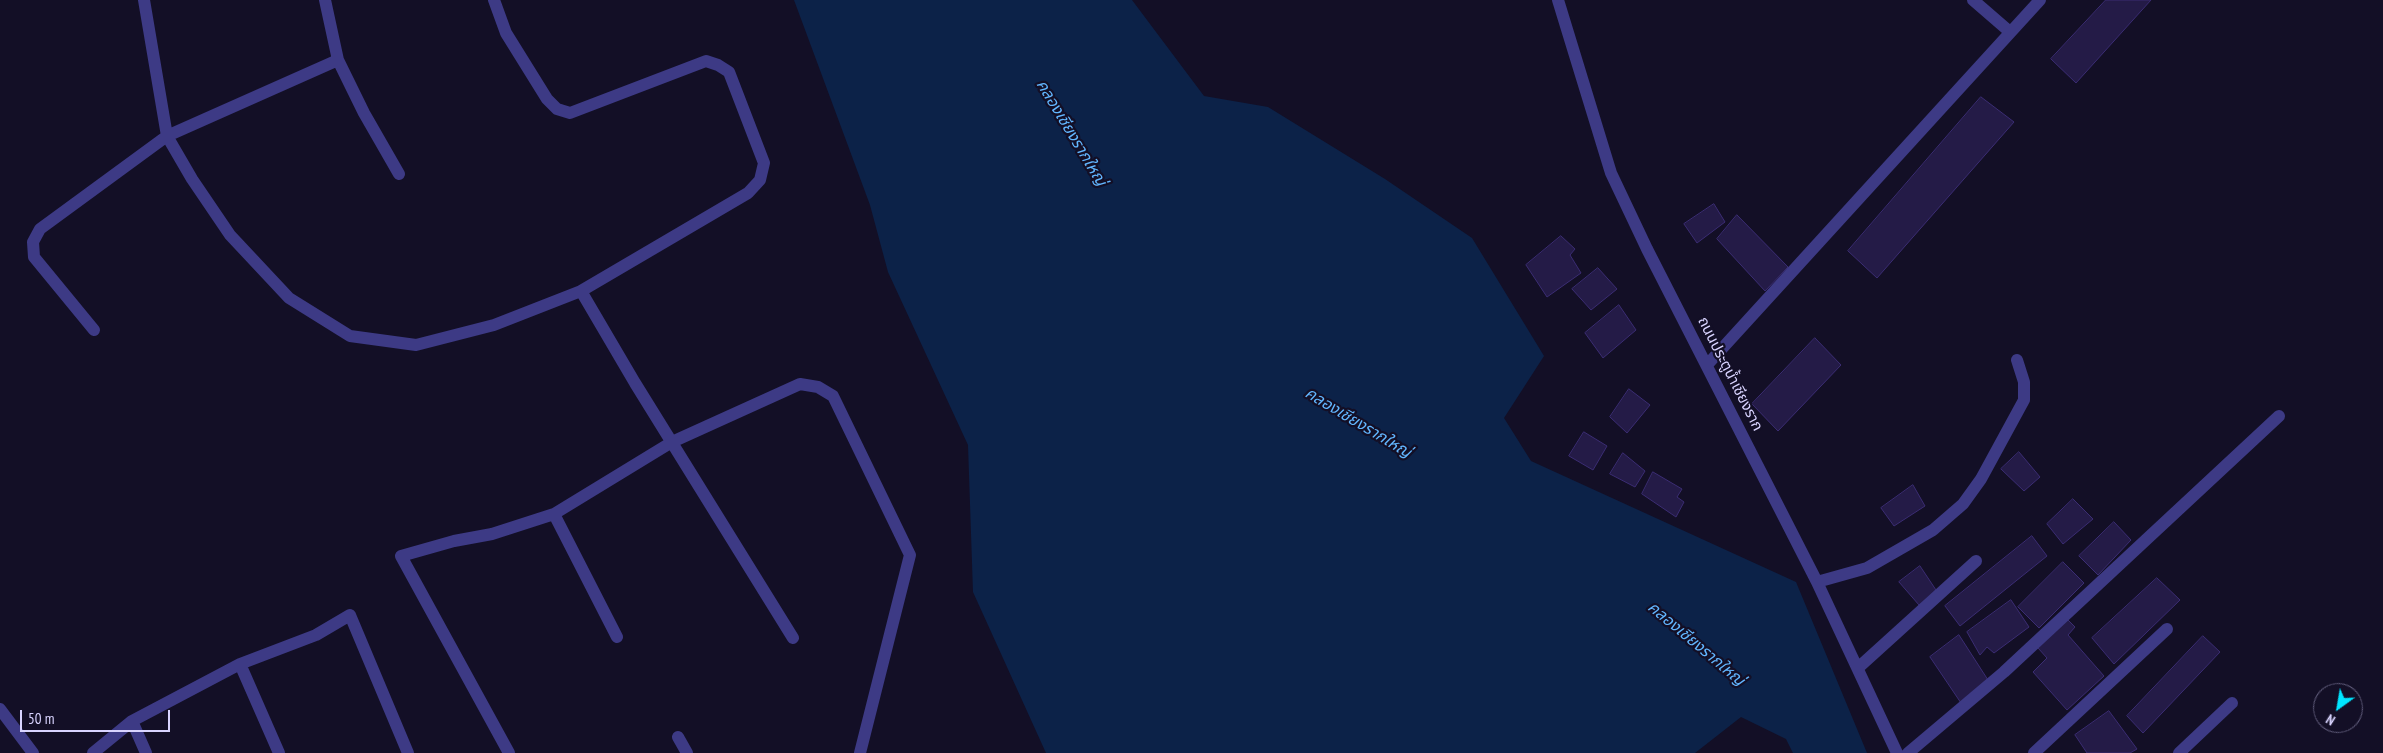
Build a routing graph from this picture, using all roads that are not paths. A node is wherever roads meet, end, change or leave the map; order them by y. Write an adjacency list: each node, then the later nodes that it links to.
1 (144, 0): 9 (street)
2 (325, 0): 8 (street)
3 (494, 0): 11 (street)
4 (1558, 0): 14 (street, ถนนประตูน้ำเชียงราก)
5 (1973, 0): 7 (street)
6 (2040, 0): 7 (street)
7 (2010, 32): 14 (street)
8 (338, 60): 9 (street); 10 (street)
9 (167, 136): 11 (street); 12 (street)
10 (399, 174)
11 (581, 291): 16 (street)
12 (94, 330)
13 (2017, 360): 19 (street)
14 (1708, 364): 19 (street, ถนนประตูน้ำเชียงราก)
15 (2279, 416): 38 (street)
16 (672, 442): 17 (street); 22 (street); 36 (street)
17 (554, 514): 21 (street); 34 (street)
18 (1976, 561): 24 (street)
19 (1818, 582): 24 (street, ถนนประตูน้ำเชียงราก)
20 (2167, 629): 39 (street)
21 (617, 637)
22 (793, 638)
23 (240, 664): 27 (street); 32 (street); 33 (street)
24 (1859, 667): 37 (street, ถนนประตูน้ำเชียงราก)
25 (2232, 703): 40 (street)
26 (0, 708): 29 (street)
27 (132, 721): 30 (street); 31 (street)
28 (678, 737): 35 (street)
29 (33, 753)
30 (93, 753)
31 (146, 753)
32 (279, 753)
33 (408, 753)
34 (509, 753)
35 (687, 753)
36 (860, 753)
37 (1897, 753)
38 (1908, 753)
39 (2034, 753)
40 (2179, 753)

